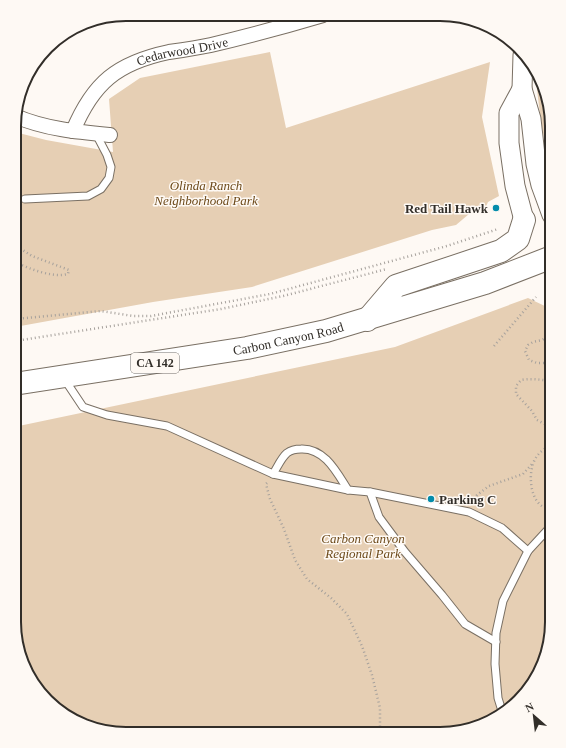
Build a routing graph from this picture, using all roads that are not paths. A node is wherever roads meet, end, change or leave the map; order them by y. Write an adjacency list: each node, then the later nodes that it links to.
1 (300, 21): 5 (street, Cedarwood Drive)
2 (523, 62): 3 (street)
3 (522, 89): 7 (street); 9 (street)
4 (22, 118): 5 (street)
5 (73, 131): 6 (street)
6 (103, 134): 8 (lane)
7 (545, 196)
8 (25, 199)
9 (514, 223): 11 (main road)
10 (545, 260): 11 (main road, Carbon Canyon Road / CA 142)
11 (367, 320): 12 (main road, Carbon Canyon Road / CA 142)
12 (63, 377): 13 (main road, Carbon Canyon Road / CA 142); 14 (lane)
13 (21, 383)
14 (273, 474): 15 (lane); 15 (lane)
15 (348, 490): 16 (lane)
16 (370, 492): 18 (lane); 19 (lane)
17 (545, 533): 18 (lane)
18 (528, 551): 19 (lane)
19 (496, 642): 20 (lane)
20 (501, 707)

